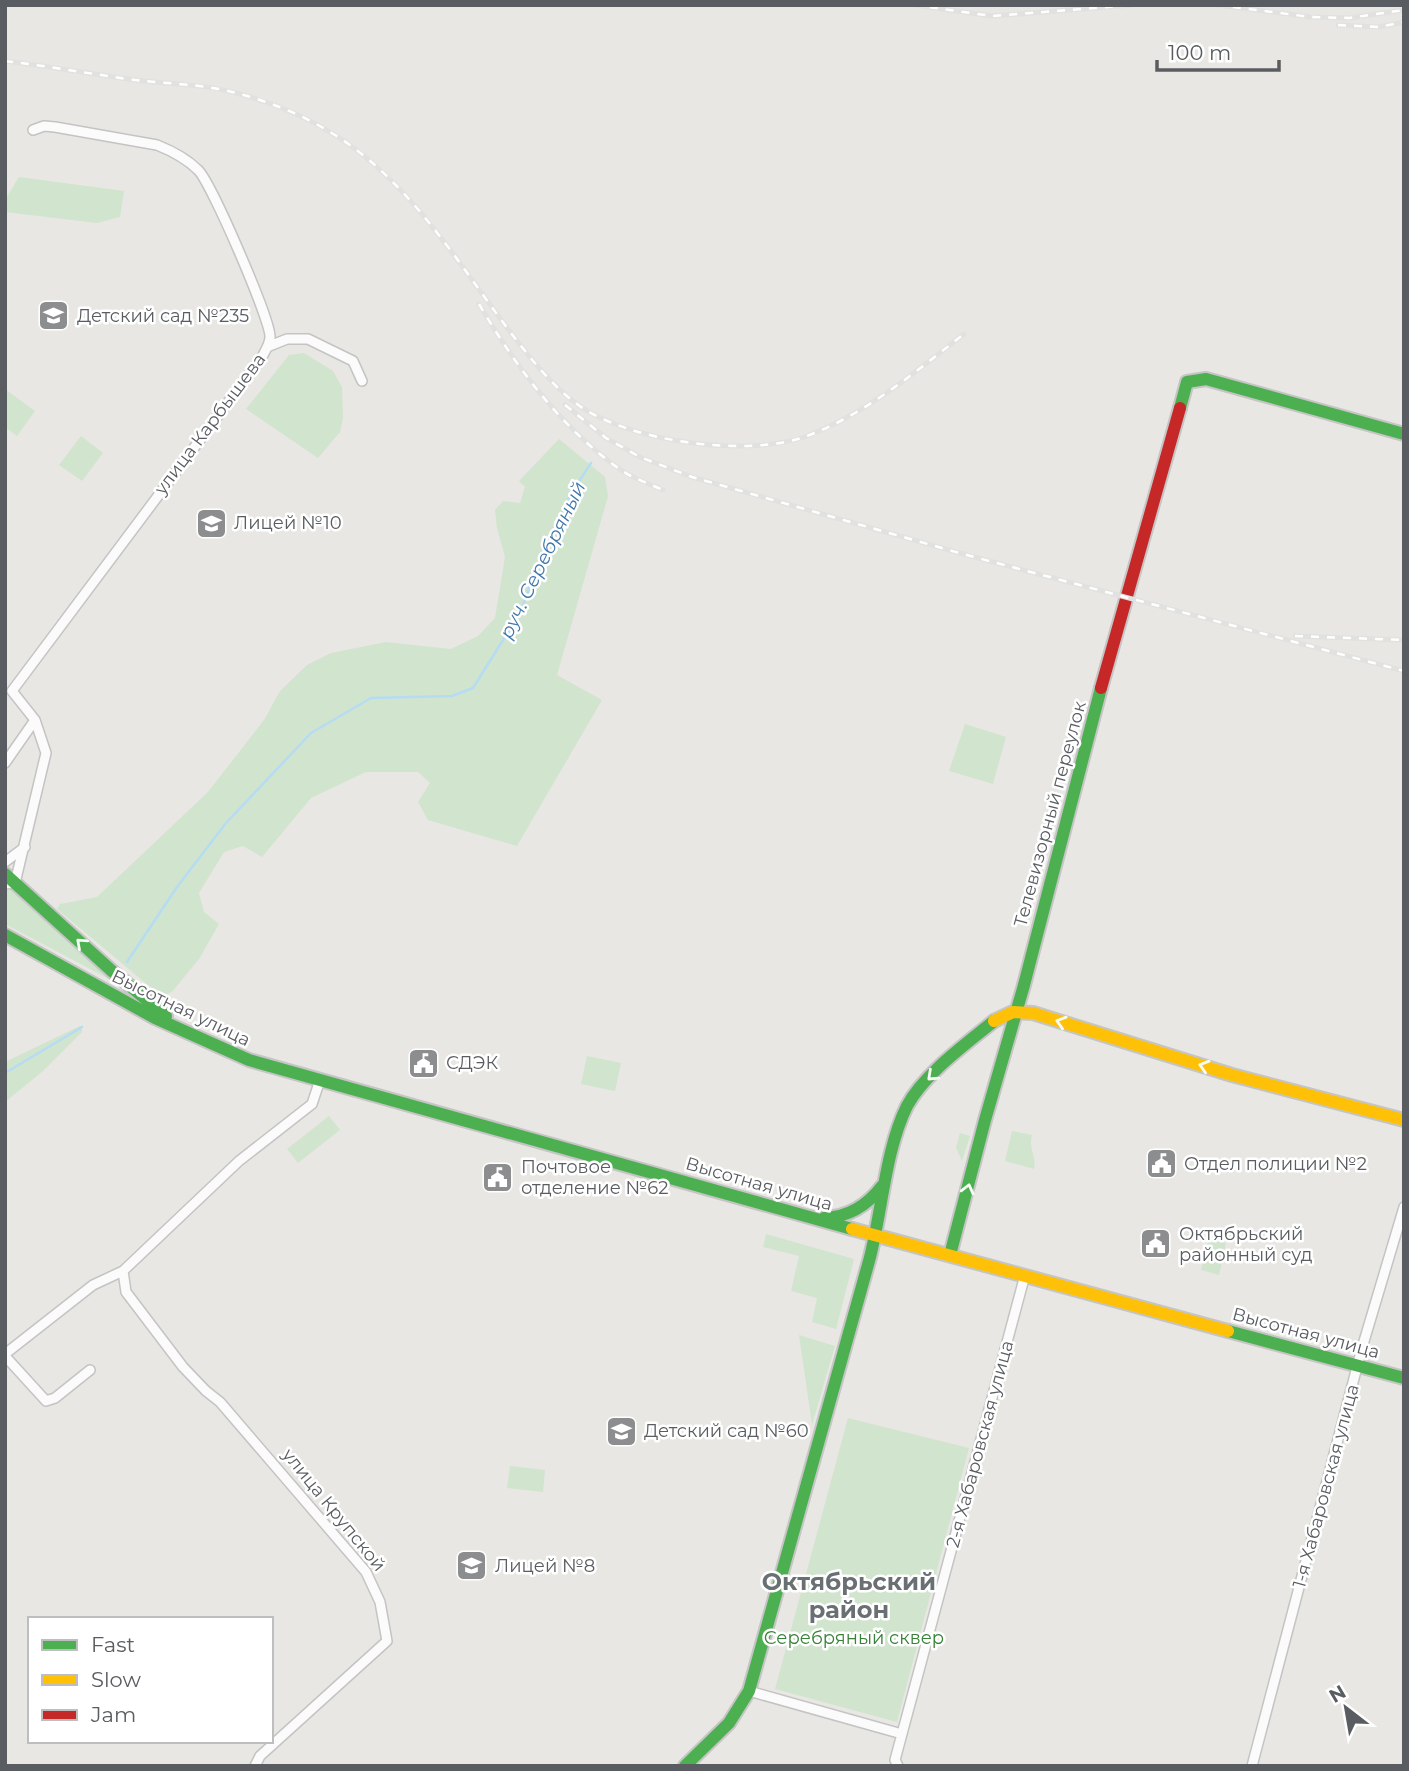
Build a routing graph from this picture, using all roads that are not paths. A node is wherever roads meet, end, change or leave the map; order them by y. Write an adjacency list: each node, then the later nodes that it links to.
1 (33, 130): 2 (street, улица Карбышева)
2 (267, 347): 3 (street); 5 (street, улица Карбышева)
3 (362, 381)
4 (1404, 434): 12 (street, Телевизорный переулок)
5 (35, 720): 6 (street); 7 (street)
6 (5, 763)
7 (25, 847): 8 (street); 10 (street)
8 (5, 862)
9 (5, 874): 10 (street)
10 (10, 884): 13 (street, one-way to 10)
11 (5, 935): 13 (street, Высотная улица)
12 (1015, 1010): 15 (street, one-way to 12); 16 (street, one-way to 16); 20 (street, Телевизорный переулок, one-way to 12)
13 (189, 1035): 14 (street, Высотная улица)
14 (320, 1080): 18 (street, Высотная улица); 21 (street)
15 (1404, 1120)
16 (884, 1183): 18 (street); 19 (street)
17 (1404, 1207): 24 (street, 1-я Хабаровская улица)
18 (816, 1218): 19 (street, Высотная улица)
19 (874, 1235): 20 (street, Высотная улица); 27 (street)
20 (950, 1255): 22 (street, Высотная улица)
21 (123, 1271): 23 (street); 29 (street, улица Крупской)
22 (1025, 1276): 24 (street, Высотная улица); 28 (street, 2-я Хабаровская улица)
23 (5, 1355): 25 (street)
24 (1358, 1365): 26 (street, Высотная улица); 32 (street, 1-я Хабаровская улица)
25 (90, 1370)
26 (1404, 1378)
27 (749, 1691): 28 (street); 30 (street)
28 (902, 1734): 31 (street, 2-я Хабаровская улица)
29 (256, 1766)
30 (684, 1766)
31 (898, 1766)
32 (1252, 1766)

